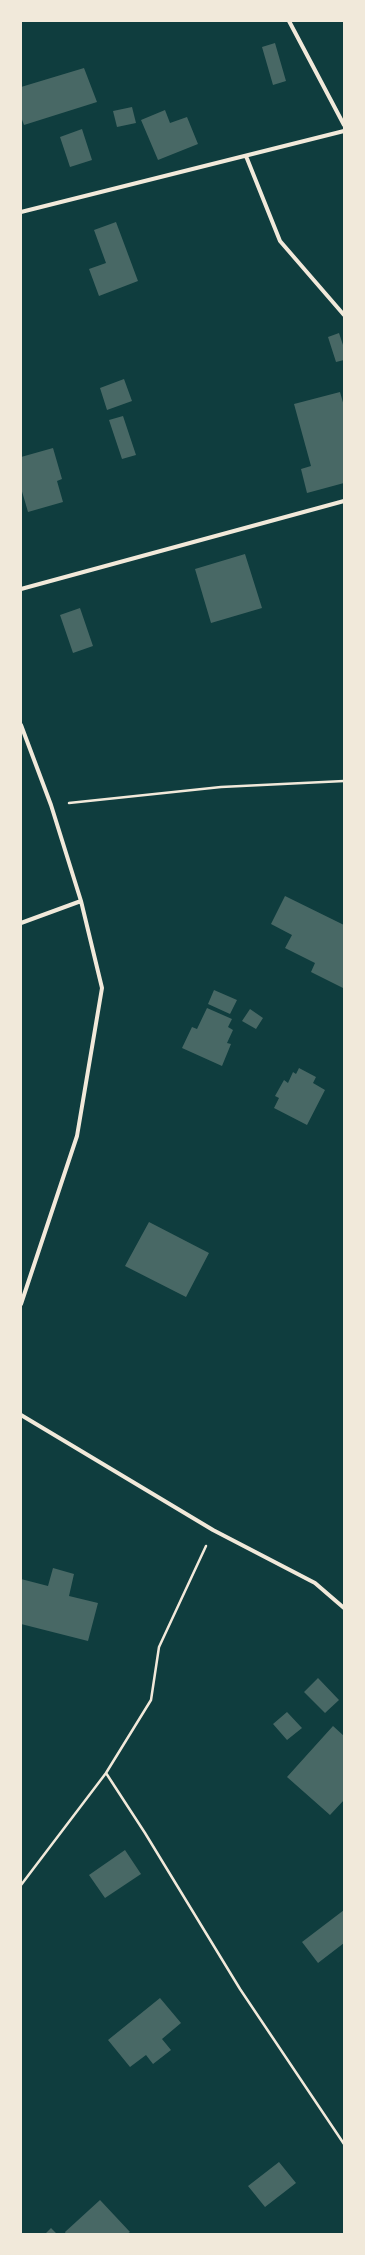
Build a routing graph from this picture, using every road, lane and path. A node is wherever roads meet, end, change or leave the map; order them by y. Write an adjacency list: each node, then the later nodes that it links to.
1 (289, 21): 2 (street)
2 (344, 125)
3 (344, 131): 4 (street)
4 (246, 156): 5 (street); 6 (street)
5 (21, 212)
6 (344, 314)
7 (344, 502): 8 (street)
8 (21, 589)
9 (21, 725): 11 (street)
10 (344, 782): 11 (path)
11 (51, 805): 12 (street)
12 (81, 901): 13 (street); 14 (street)
13 (21, 923)
14 (21, 1304)
15 (21, 1415): 16 (street)
16 (214, 1530): 17 (street); 18 (path)
17 (344, 1608)
18 (106, 1774): 19 (path); 20 (path)
19 (21, 1885)
20 (344, 2144)

